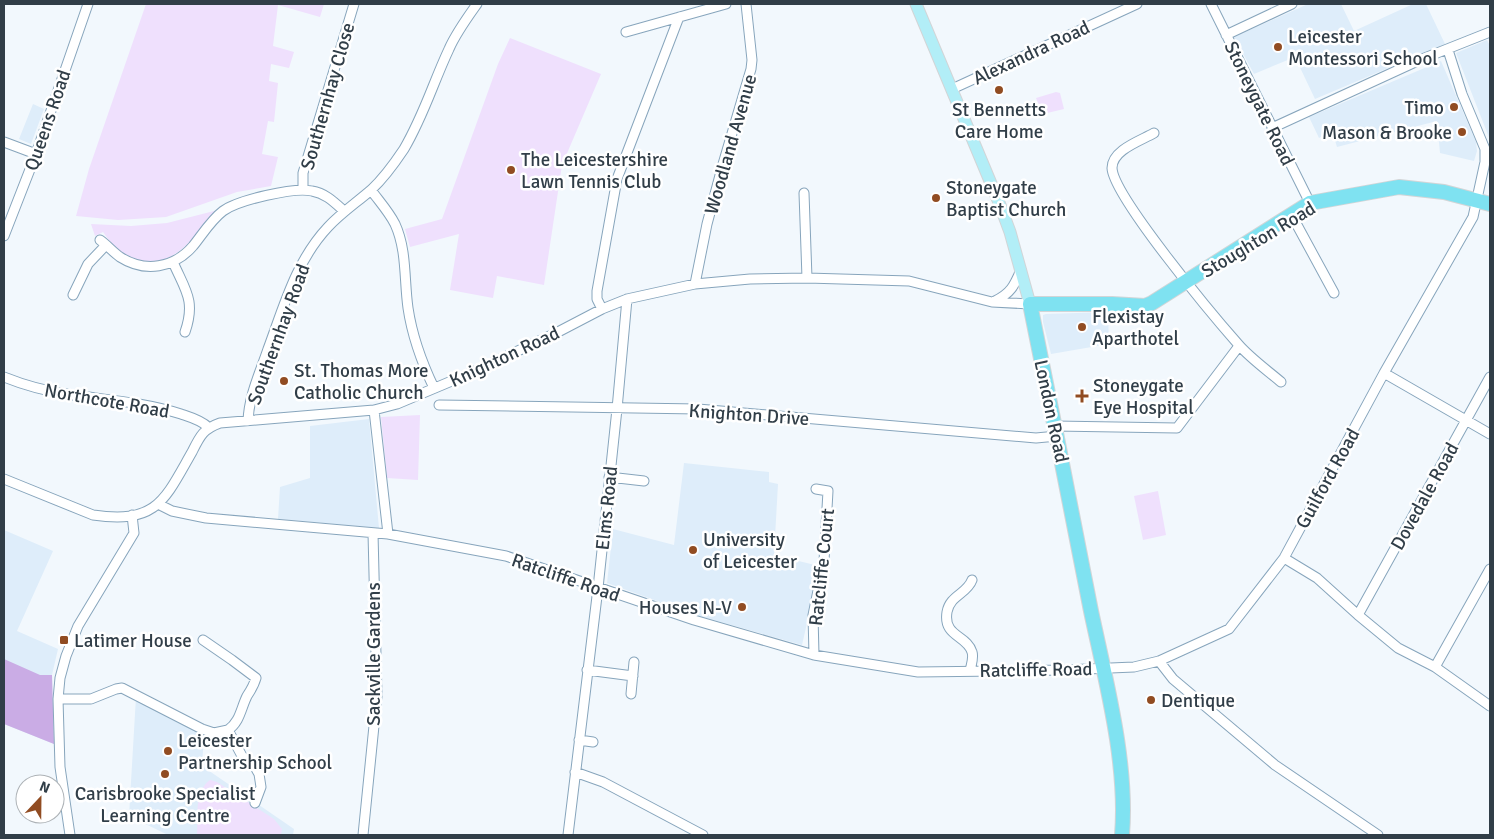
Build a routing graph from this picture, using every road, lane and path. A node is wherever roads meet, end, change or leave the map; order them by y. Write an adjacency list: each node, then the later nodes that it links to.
1 (88, 4): 19 (street, Queens Road)
2 (354, 4): 20 (street, Southernhay Close)
3 (477, 4): 21 (street, Southernhay Road)
4 (726, 4): 10 (street)
5 (746, 4): 33 (street, Woodland Avenue)
6 (916, 4): 15 (main road, London Road)
7 (1138, 4): 15 (street, Alexandra Road)
8 (1211, 4): 13 (street, Stoneygate Road)
9 (1292, 4): 13 (street)
10 (679, 17): 11 (street); 39 (street)
11 (626, 32)
12 (1490, 32): 14 (street)
13 (1226, 35): 16 (street, Stoneygate Road)
14 (1448, 50): 16 (street); 23 (street, Guilford Road)
15 (952, 89): 30 (main road, London Road)
16 (1272, 128): 24 (street, Stoneygate Road)
17 (1154, 134): 32 (street)
18 (4, 142): 19 (street)
19 (36, 154): 28 (street, Queens Road)
20 (303, 190): 26 (street); 29 (street)
21 (370, 190): 26 (street, Southernhay Road); 46 (street)
22 (804, 194): 31 (street)
23 (1476, 201): 24 (highway, Stoughton Road); 25 (highway, Stoughton Road); 42 (street, Guilford Road)
24 (1310, 203): 27 (highway, Stoughton Road)
25 (1490, 204)
26 (344, 211): 50 (street, Southernhay Road)
27 (1291, 214): 32 (highway, Stoughton Road); 35 (street)
28 (4, 236)
29 (173, 262): 34 (street); 40 (street)
30 (1021, 270): 37 (street); 38 (main road, London Road)
31 (807, 278): 33 (street, Knighton Road); 37 (street, Knighton Road)
32 (1187, 282): 38 (highway, Stoughton Road); 41 (street)
33 (695, 284): 36 (street, Knighton Road)
34 (64, 288)
35 (1334, 293)
36 (626, 299): 39 (street, Knighton Road); 48 (street, Elms Road)
37 (992, 302): 38 (street, Knighton Road)
38 (1030, 304): 53 (highway, London Road)
39 (602, 309): 46 (street, Knighton Road)
40 (185, 332)
41 (1239, 346): 45 (street); 53 (street, Knighton Drive)
42 (1384, 373): 51 (street); 63 (street, Guilford Road)
43 (4, 377): 52 (street, Northcote Road)
44 (1490, 377): 51 (street, Dovedale Road)
45 (1281, 382)
46 (434, 388): 49 (street, Knighton Road)
47 (439, 406): 48 (street, Knighton Drive)
48 (617, 409): 53 (street, Knighton Drive); 55 (street, Elms Road)
49 (374, 410): 50 (street, Knighton Road); 62 (street)
50 (248, 421): 52 (street, Knighton Road)
51 (1466, 421): 54 (street); 67 (street, Dovedale Road)
52 (208, 427): 59 (street)
53 (1056, 431): 73 (highway, London Road)
54 (1490, 434)
55 (609, 477): 57 (street); 66 (street, Elms Road)
56 (4, 479): 60 (street)
57 (644, 481)
58 (816, 489): 69 (street, Ratcliffe Court)
59 (158, 504): 60 (street); 61 (street, Ratcliffe Road)
60 (132, 515): 78 (street)
61 (373, 533): 62 (street, Ratcliffe Road); 86 (street, Sackville Gardens)
62 (388, 534): 66 (street, Ratcliffe Road)
63 (1284, 558): 67 (street); 71 (street, Guilford Road)
64 (1490, 568): 72 (street)
65 (972, 580): 75 (street, Ratcliffe Road)
66 (598, 588): 69 (street, Ratcliffe Road); 74 (street, Elms Road)
67 (1358, 615): 72 (street)
68 (203, 640): 80 (street)
69 (814, 655): 75 (street, Ratcliffe Road)
70 (634, 662): 76 (street)
71 (1160, 662): 73 (street, Guilford Road); 90 (street)
72 (1435, 667): 79 (street)
73 (1103, 668): 75 (street, Ratcliffe Road); 89 (highway, London Road)
74 (587, 670): 76 (street); 81 (street, Elms Road)
75 (970, 671)
76 (633, 676): 77 (street)
77 (631, 694)
78 (58, 699): 80 (street); 85 (street)
79 (1490, 706)
80 (228, 730): 84 (street)
81 (579, 740): 82 (street); 83 (street, Elms Road)
82 (593, 742)
83 (575, 772): 87 (street, Elms Road); 88 (street)
84 (255, 803)
85 (70, 835)
86 (363, 835)
87 (568, 835)
88 (703, 835)
89 (1122, 835)
90 (1378, 835)

